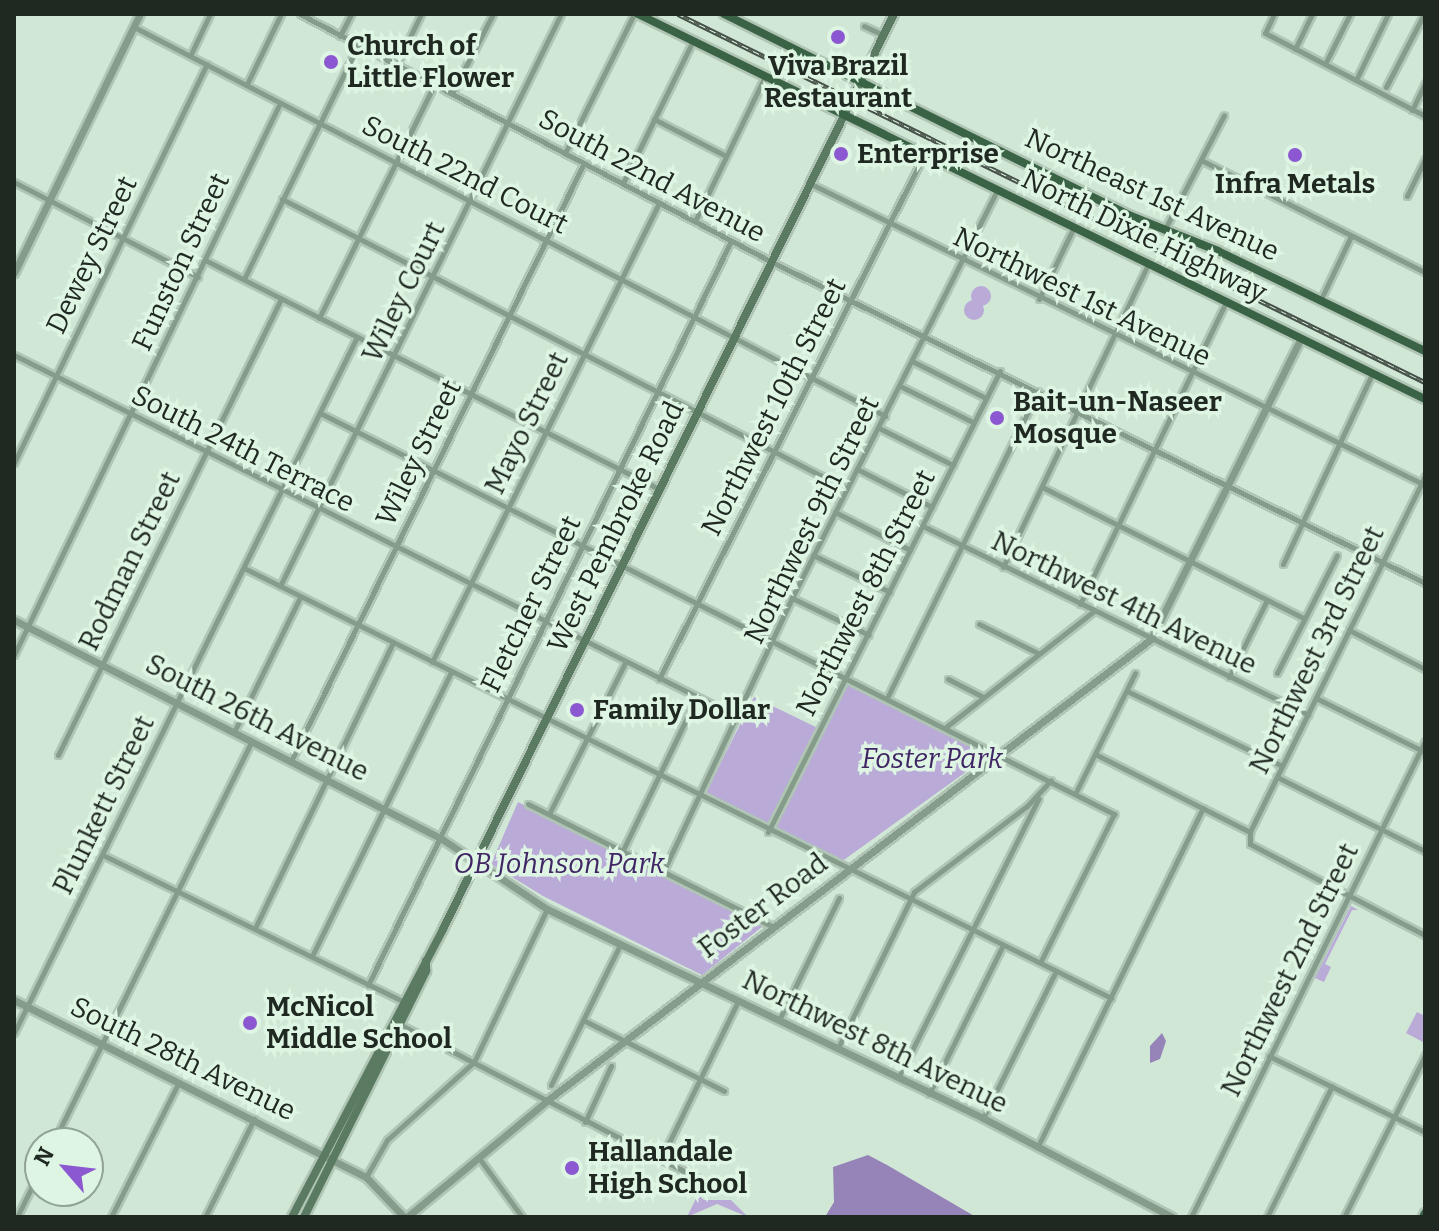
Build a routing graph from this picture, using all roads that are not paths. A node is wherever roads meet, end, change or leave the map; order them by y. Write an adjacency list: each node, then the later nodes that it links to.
1 (140, 14): 18 (street)
2 (210, 14): 24 (street)
3 (281, 14): 32 (street)
4 (300, 14): 20 (street, South 22nd Avenue)
5 (351, 14): 20 (street)
6 (421, 14): 27 (street)
7 (493, 14): 35 (street)
8 (561, 14): 43 (street, Wiley Court)
9 (636, 14): 21 (main road, North Dixie Highway); 45 (street)
10 (724, 14): 30 (main road, Northeast 1st Avenue)
11 (894, 14): 19 (main road, West Pembroke Road)
12 (1274, 14): 23 (street)
13 (1312, 14): 23 (street)
14 (1350, 14): 26 (street)
15 (1388, 14): 29 (street)
16 (1424, 14): 34 (street)
17 (864, 26): 19 (street)
18 (134, 27): 24 (street, South 22nd Court); 57 (street)
19 (883, 35): 30 (main road, West Pembroke Road)
20 (340, 36): 22 (street, South 22nd Avenue)
21 (694, 40): 28 (main road, North Dixie Highway); 41 (street)
22 (358, 45): 27 (street, South 22nd Avenue); 42 (street)
23 (1295, 49): 26 (street)
24 (191, 54): 25 (street, South 22nd Court)
25 (207, 64): 32 (street, South 22nd Court); 65 (street, Dewey Street)
26 (1325, 64): 29 (street)
27 (396, 66): 33 (street, South 22nd Avenue)
28 (766, 75): 38 (main road, North Dixie Highway); 46 (street)
29 (1356, 80): 37 (street)
30 (859, 81): 38 (main road, West Pembroke Road); 63 (main road, Northeast 1st Avenue)
31 (1425, 83): 37 (street)
32 (247, 84): 36 (street, South 22nd Court)
33 (434, 85): 35 (street, South 22nd Avenue); 49 (street)
34 (1386, 87)
35 (452, 93): 43 (street, South 22nd Avenue)
36 (280, 103): 42 (street, South 22nd Court); 69 (street, Funston Street)
37 (1412, 110): 40 (street)
38 (844, 112): 44 (main road, North Dixie Highway); 53 (main road, West Pembroke Road)
39 (1224, 115): 48 (street)
40 (1425, 116)
41 (654, 119): 46 (street); 52 (street)
42 (318, 122): 49 (street, South 22nd Court); 56 (street)
43 (509, 123): 45 (street, South 22nd Avenue); 58 (street, Wiley Court)
44 (925, 152): 54 (main road, North Dixie Highway); 61 (street, Northwest 10th Street)
45 (565, 153): 50 (street, South 22nd Avenue)
46 (726, 156): 60 (street)
47 (1425, 159): 55 (street)
48 (1201, 160): 63 (street); 64 (street)
49 (395, 162): 58 (street, South 22nd Court); 66 (street)
50 (584, 163): 52 (street, South 22nd Avenue); 67 (street, Wiley Street)
51 (14, 182): 57 (street)
52 (623, 183): 59 (street, South 22nd Avenue)
53 (809, 183): 61 (street, Northwest 1st Avenue); 70 (main road, West Pembroke Road)
54 (999, 189): 62 (main road, North Dixie Highway); 71 (street, Northwest 9th Street)
55 (1407, 196)
56 (282, 199): 66 (street); 77 (street)
57 (49, 200): 65 (street); 74 (street)
58 (471, 201): 67 (street, South 22nd Court); 76 (street, Wiley Court)
59 (659, 203): 60 (street, South 22nd Avenue); 78 (street, Mayo Street)
60 (695, 221): 68 (street, South 22nd Avenue)
61 (889, 223): 71 (street, Northwest 1st Avenue); 80 (street, Northwest 10th Street)
62 (1075, 226): 72 (main road, North Dixie Highway); 81 (street)
63 (1165, 229): 82 (main road, Northeast 1st Avenue)
64 (1351, 236): 73 (street); 82 (street)
65 (123, 238): 75 (street); 100 (street, Dewey Street)
66 (357, 239): 76 (street); 86 (street)
67 (546, 239): 78 (street, South 22nd Court); 85 (street, Wiley Street)
68 (731, 241): 70 (street, South 22nd Avenue); 84 (street, Fletcher Street)
69 (205, 260): 75 (street, Funston Street); 77 (street)
70 (772, 262): 80 (street, South 22nd Avenue); 90 (main road, West Pembroke Road)
71 (963, 262): 81 (street, Northwest 1st Avenue); 87 (street, Northwest 9th Street)
72 (1149, 263): 83 (main road, North Dixie Highway); 88 (street)
73 (1425, 272)
74 (14, 273)
75 (198, 277): 112 (street, Funston Street)
76 (433, 278): 85 (street); 95 (street, Wiley Court)
77 (244, 279): 79 (street)
78 (620, 279): 84 (street, South 22nd Court); 93 (street, Mayo Street)
79 (281, 299): 86 (street); 120 (street, Rodman Street)
80 (851, 299): 87 (street, South 22nd Avenue); 101 (street, Northwest 10th Street)
81 (1039, 299): 88 (street, Northwest 1st Avenue)
82 (1321, 299): 92 (main road, Northeast 1st Avenue)
83 (1227, 301): 91 (main road, North Dixie Highway); 99 (street)
84 (694, 316): 90 (street, South 22nd Court); 104 (street, Fletcher Street)
85 (509, 317): 93 (street); 105 (street, Wiley Street)
86 (319, 318): 89 (street)
87 (925, 335): 96 (street, Northwest 9th Street); 97 (street, South 22nd Avenue)
88 (1114, 336): 99 (street, Northwest 1st Avenue); 108 (street)
89 (357, 337): 95 (street); 111 (street, Plunkett Street)
90 (735, 337): 101 (street, South 22nd Court); 110 (main road, West Pembroke Road)
91 (1301, 338): 98 (main road, North Dixie Highway); 109 (street)
92 (1425, 351)
93 (583, 354): 104 (street); 116 (street, Mayo Street)
94 (14, 355): 100 (street, South 24th Terrace)
95 (395, 355): 105 (street); 117 (street, Wiley Court)
96 (912, 361): 102 (street, Northwest 9th Street); 106 (street)
97 (1000, 371): 103 (street, South 22nd Avenue); 106 (street, Northwest 8th Street)
98 (1372, 373): 107 (main road, North Dixie Highway); 118 (street)
99 (1191, 374): 109 (street, Northwest 1st Avenue); 119 (street)
100 (56, 376): 112 (street, South 24th Terrace); 122 (street, Dewey Street)
101 (811, 378): 113 (street, South 22nd Court); 121 (street, Northwest 10th Street)
102 (900, 386): 113 (street, Northwest 9th Street); 114 (street)
103 (1038, 391): 108 (street, South 22nd Avenue); 142 (street)
104 (658, 393): 110 (street); 126 (street, Fletcher Street)
105 (470, 394): 116 (street); 125 (street, Wiley Street)
106 (986, 398): 114 (street, Northwest 8th Street)
107 (1425, 399)
108 (1079, 411): 119 (street, South 22nd Avenue); 130 (street)
109 (1265, 411): 118 (street, Northwest 1st Avenue); 129 (street)
110 (698, 412): 121 (street); 131 (main road, West Pembroke Road)
111 (320, 413): 117 (street); 133 (street, Plunkett Street)
112 (131, 414): 120 (street, South 24th Terrace); 168 (street, Funston Street)
113 (885, 416): 115 (street, Northwest 9th Street)
114 (973, 422): 123 (street, Northwest 8th Street)
115 (878, 428): 123 (street); 124 (street, Northwest 9th Street)
116 (545, 432): 126 (street); 135 (street, Mayo Street)
117 (358, 433): 125 (street); 136 (street, Wiley Court)
118 (1338, 447): 128 (street, Northwest 1st Avenue); 138 (street)
119 (1155, 448): 129 (street, South 22nd Avenue); 139 (street)
120 (206, 449): 133 (street, South 24th Terrace); 178 (street, Rodman Street)
121 (773, 452): 132 (street); 160 (street, Northwest 10th Street)
122 (14, 463)
123 (953, 465): 134 (street, Northwest 8th Street)
124 (857, 469): 132 (street, Northwest 9th Street); 134 (street)
125 (432, 470): 135 (street); 143 (street, Wiley Street)
126 (618, 470): 131 (street); 141 (street, Fletcher Street)
127 (1425, 476): 128 (street, Northwest 3rd Street)
128 (1423, 484): 148 (street, Northwest 3rd Street)
129 (1229, 485): 138 (street, South 22nd Avenue); 147 (street)
130 (1042, 487): 139 (street); 151 (street)
131 (659, 489): 150 (main road, West Pembroke Road)
132 (847, 489): 137 (street, Northwest 9th Street)
133 (281, 490): 136 (street, South 24th Terrace); 152 (street, Plunkett Street)
134 (932, 507): 140 (street, Northwest 8th Street)
135 (507, 509): 141 (street); 155 (street, Mayo Street)
136 (320, 511): 143 (street, South 24th Terrace); 154 (street, Wiley Court)
137 (835, 512): 144 (street); 145 (street, Northwest 9th Street)
138 (1303, 522): 148 (street, South 22nd Avenue); 149 (street)
139 (1118, 524): 147 (street); 161 (street)
140 (923, 526): 142 (street, Northwest 4th Avenue); 144 (street, Northwest 8th Street)
141 (582, 546): 150 (street); 165 (street, Fletcher Street)
142 (962, 546): 151 (street, Northwest 4th Avenue); 192 (street)
143 (395, 548): 155 (street, South 24th Terrace); 167 (street, Wiley Street)
144 (910, 550): 156 (street, Northwest 8th Street)
145 (813, 555): 156 (street); 158 (street, Northwest 9th Street)
146 (1337, 555): 163 (street)
147 (1192, 560): 159 (street); 171 (street)
148 (1382, 562): 153 (street, South 22nd Avenue); 169 (street, Northwest 3rd Street)
149 (1283, 564)
150 (621, 566): 160 (street); 173 (main road, West Pembroke Road)
151 (1003, 567): 161 (street, Northwest 4th Avenue)
152 (244, 568): 154 (street); 194 (street, Plunkett Street)
153 (1425, 583)
154 (280, 586): 157 (street)
155 (470, 586): 165 (street, South 24th Terrace); 177 (street, Mayo Street)
156 (890, 592): 170 (street, Northwest 8th Street)
157 (300, 597): 167 (street); 199 (street)
158 (792, 598): 170 (street); 172 (street, Northwest 9th Street)
159 (1267, 600): 163 (street); 185 (street)
160 (697, 604): 172 (street); 186 (street, Northwest 10th Street)
161 (1080, 604): 162 (street, Northwest 4th Avenue)
162 (1094, 611): 171 (street, Northwest 4th Avenue); 175 (street)
163 (1304, 618): 183 (street)
164 (14, 620): 168 (street, South 26th Avenue)
165 (542, 621): 173 (street, South 24th Terrace); 191 (street, Fletcher Street)
166 (979, 624): 175 (street)
167 (357, 625): 174 (street); 207 (street, Wiley Street)
168 (28, 627): 176 (street, Funston Street); 178 (street, South 26th Avenue)
169 (1349, 630): 180 (street); 193 (street, Northwest 3rd Street)
170 (869, 635): 184 (street, Northwest 8th Street)
171 (1151, 639): 185 (street, Northwest 4th Avenue); 204 (street, Foster Road)
172 (771, 641): 184 (street); 197 (street, Northwest 9th Street)
173 (583, 642): 179 (street, South 24th Terrace); 196 (main road, West Pembroke Road)
174 (393, 643): 177 (street); 211 (street)
175 (1038, 653): 189 (street)
176 (14, 655)
177 (432, 662): 181 (street)
178 (103, 663): 194 (street, South 26th Avenue); 206 (street, Rodman Street)
179 (625, 663): 186 (street, South 24th Terrace); 200 (street)
180 (1425, 669)
181 (451, 672): 191 (street); 217 (street)
182 (1135, 673): 188 (street)
183 (1277, 673)
184 (846, 677): 192 (street); 221 (street, Northwest 8th Street)
185 (1229, 677): 195 (street, Northwest 4th Avenue)
186 (659, 679): 190 (street, South 24th Terrace)
187 (948, 679): 189 (street)
188 (1127, 691): 205 (street); 208 (street)
189 (982, 696): 198 (street)
190 (697, 697): 197 (street, South 24th Terrace); 209 (street)
191 (506, 698): 196 (street); 223 (street, Fletcher Street)
192 (887, 698): 198 (street)
193 (1316, 698): 195 (street, Northwest 3rd Street); 203 (street)
194 (177, 701): 199 (street, South 26th Avenue); 226 (street, Plunkett Street)
195 (1308, 715): 208 (street, Northwest 3rd Street)
196 (547, 718): 200 (street); 227 (main road, West Pembroke Road)
197 (740, 718): 215 (street, Northwest 9th Street)
198 (946, 727): 204 (street)
199 (234, 732): 201 (street, South 26th Avenue)
200 (586, 740): 209 (street); 219 (street)
201 (251, 741): 207 (street, South 26th Avenue); 230 (street)
202 (1425, 741): 203 (street, Northwest 2nd Street)
203 (1423, 751): 220 (street, Northwest 2nd Street)
204 (999, 754): 212 (street); 229 (street, Foster Road)
205 (1095, 754): 214 (street); 218 (street)
206 (58, 755)
207 (291, 761): 211 (street, South 26th Avenue)
208 (1282, 766): 210 (street, Northwest 3rd Street)
209 (660, 776): 215 (street); 224 (street)
210 (1277, 777): 220 (street); 222 (street, Northwest 3rd Street)
211 (328, 780): 217 (street, South 26th Avenue); 236 (street)
212 (1051, 780): 213 (street); 214 (street)
213 (1041, 794): 233 (street); 237 (street)
214 (1075, 794): 243 (street)
215 (700, 797): 221 (street); 228 (street, Northwest 9th Street)
216 (528, 804): 219 (street)
217 (384, 808): 223 (street, South 26th Avenue); 241 (street)
218 (1203, 808): 222 (street); 247 (street)
219 (549, 814): 224 (street)
220 (1381, 830): 225 (street); 231 (street, Northwest 2nd Street)
221 (768, 832): 229 (street)
222 (1250, 832): 231 (street, Northwest 3rd Street)
223 (442, 839): 227 (street, South 26th Avenue); 246 (street, Fletcher Street)
224 (623, 850): 228 (street)
225 (1425, 851)
226 (103, 855): 230 (street); 251 (street, Plunkett Street)
227 (475, 862): 234 (street, Northwest 8th Avenue); 242 (main road, West Pembroke Road)
228 (664, 870): 235 (street)
229 (847, 870): 233 (street); 235 (street, Foster Road)
230 (178, 892): 236 (street); 257 (street)
231 (1348, 897): 238 (street); 260 (street, Northwest 2nd Street)
232 (839, 898): 253 (street)
233 (910, 899): 237 (street); 258 (street)
234 (547, 909): 239 (street, Northwest 8th Avenue); 261 (street)
235 (772, 926): 245 (street, Foster Road)
236 (255, 928): 241 (street)
237 (974, 929): 240 (street); 263 (street)
238 (1425, 935)
239 (620, 945): 245 (street, Northwest 8th Avenue); 252 (street)
240 (1003, 945): 243 (street); 269 (street)
241 (312, 956): 246 (street)
242 (426, 961): 249 (main road, West Pembroke Road); 254 (main road, West Pembroke Road)
243 (1040, 963): 244 (street)
244 (1056, 971): 247 (street); 273 (street)
245 (699, 982): 250 (street, Northwest 8th Avenue); 256 (street, Foster Road)
246 (368, 985): 249 (street)
247 (1111, 998): 277 (street)
248 (14, 1000): 251 (street, South 28th Avenue)
249 (402, 1001): 278 (main road, West Pembroke Road)
250 (738, 1001): 253 (street, Northwest 8th Avenue); 264 (street)
251 (27, 1006): 255 (street, Plunkett Street); 257 (street, South 28th Avenue)
252 (583, 1020): 256 (street); 266 (street)
253 (779, 1020): 258 (street, Northwest 8th Avenue)
254 (399, 1024): 261 (street); 278 (main road, West Pembroke Road)
255 (14, 1033)
256 (625, 1042): 264 (street); 270 (street, Foster Road)
257 (102, 1044): 265 (street, South 28th Avenue); 275 (street)
258 (838, 1049): 263 (street, Northwest 8th Avenue)
259 (1425, 1055): 271 (street)
260 (1269, 1056): 267 (street); 290 (street, Northwest 2nd Street)
261 (474, 1062): 270 (street); 281 (street)
262 (611, 1066): 274 (street)
263 (897, 1079): 269 (street, Northwest 8th Avenue)
264 (700, 1080): 268 (street); 280 (street)
265 (179, 1082): 272 (street, South 28th Avenue); 283 (street)
266 (551, 1085)
267 (1332, 1086): 271 (street); 291 (street)
268 (724, 1091)
269 (929, 1095): 273 (street, Northwest 8th Avenue)
270 (549, 1099): 274 (street); 279 (street, Foster Road)
271 (1394, 1117): 276 (street); 292 (street)
272 (254, 1118): 278 (street, South 28th Avenue); 284 (street)
273 (983, 1118): 277 (street, Northwest 8th Avenue)
274 (585, 1122): 280 (street)
275 (61, 1127)
276 (1425, 1132)
277 (1038, 1146): 289 (street, Northwest 8th Avenue)
278 (328, 1157): 281 (street, South 28th Avenue); 285 (main road, West Pembroke Road); 286 (main road, West Pembroke Road)
279 (479, 1158): 287 (street, Foster Road); 288 (street)
280 (661, 1159): 282 (street)
281 (366, 1177): 287 (street, South 28th Avenue)
282 (699, 1179)
283 (111, 1217)
284 (205, 1217)
285 (292, 1217)
286 (304, 1217)
287 (406, 1217)
288 (522, 1217)
289 (1172, 1217)
290 (1191, 1217)
291 (1267, 1217)
292 (1344, 1217)

